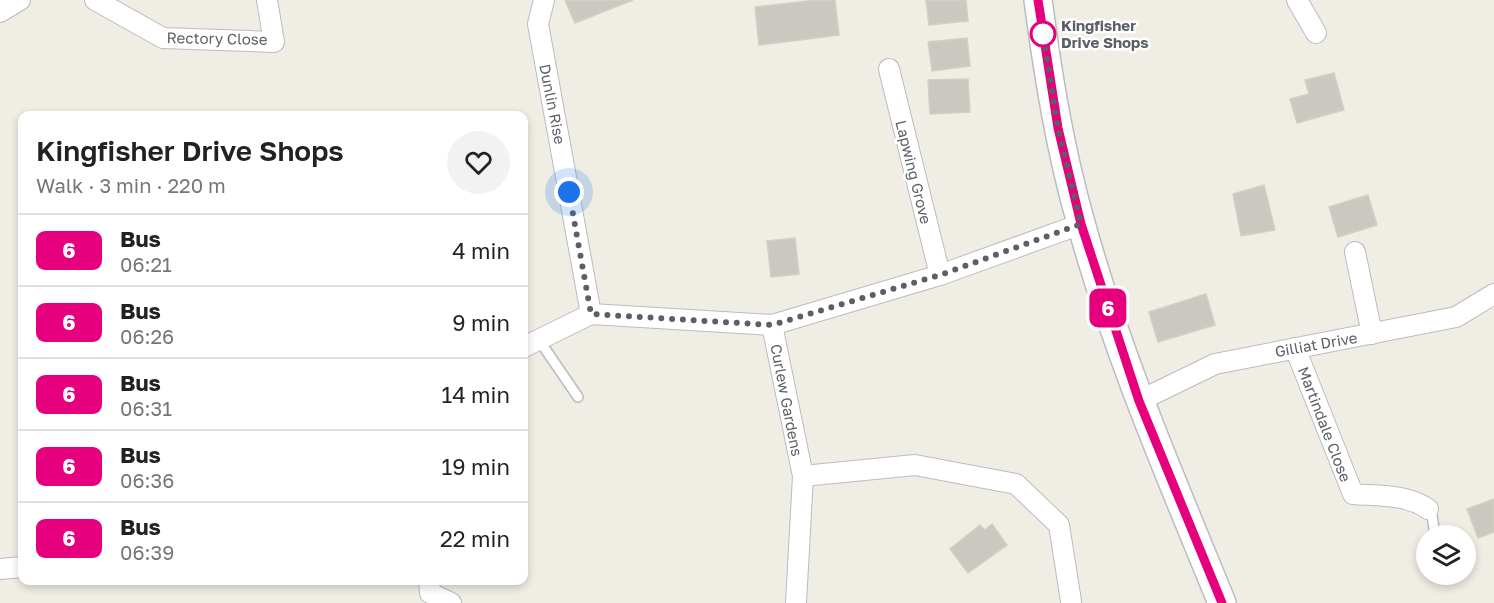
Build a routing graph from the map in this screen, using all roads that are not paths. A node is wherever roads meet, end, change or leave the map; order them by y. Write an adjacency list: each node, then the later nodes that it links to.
1 (20, 0): 7 (street)
2 (95, 0): 3 (street, Rectory Close)
3 (267, 0)
4 (544, 0): 14 (street, Dunlin Rise)
5 (1038, 0): 10 (street)
6 (1297, 0): 8 (street)
7 (0, 12)
8 (1316, 33)
9 (889, 69): 12 (street, Lapwing Grove)
10 (1081, 224): 12 (street); 20 (street)
11 (1355, 252): 16 (street)
12 (940, 275): 15 (street)
13 (1494, 294): 16 (street, Gilliat Drive)
14 (591, 314): 15 (street); 17 (street)
15 (772, 325): 21 (street, Curlew Gardens)
16 (1372, 334): 18 (street, Gilliat Drive)
17 (531, 343): 19 (lane)
18 (1295, 348): 20 (street, Gilliat Drive); 22 (street, Martindale Close)
19 (578, 397)
20 (1139, 401): 30 (street)
21 (802, 476): 27 (street, Curlew Gardens); 29 (street, Curlew Gardens)
22 (1428, 509): 23 (lane)
23 (1433, 525)
24 (18, 567): 25 (street)
25 (0, 569)
26 (429, 585): 28 (street)
27 (1071, 601)
28 (451, 603)
29 (796, 603)
30 (1222, 603)

